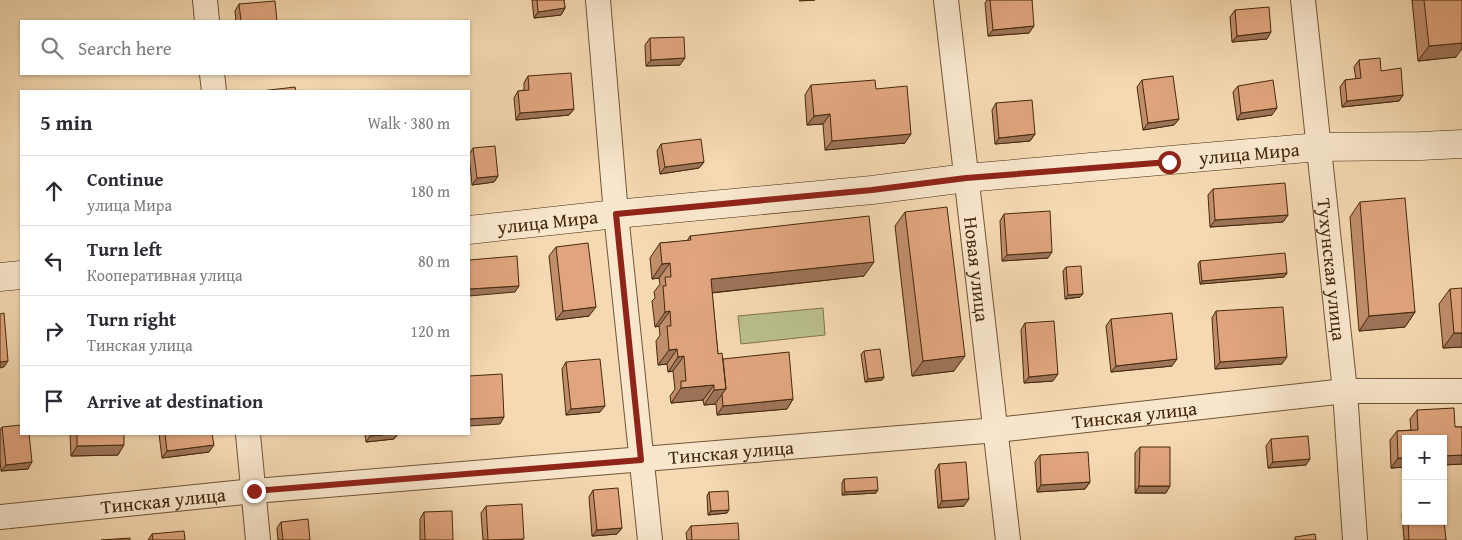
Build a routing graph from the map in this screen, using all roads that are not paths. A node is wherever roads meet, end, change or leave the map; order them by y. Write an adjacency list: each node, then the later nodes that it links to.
1 (205, 0): 5 (street)
2 (598, 0): 11 (street)
3 (946, 0): 10 (street, Новая улица)
4 (1303, 0): 9 (street, Тухунская улица)
5 (207, 20)
6 (212, 75): 7 (street)
7 (214, 90)
8 (1462, 144): 9 (main road, улица Мира)
9 (1320, 147): 10 (main road, улица Мира); 16 (street, Тухунская улица)
10 (966, 178): 11 (main road, улица Мира); 17 (street, Новая улица)
11 (616, 214): 12 (main road, улица Мира); 19 (street)
12 (470, 230)
13 (20, 275): 14 (main road)
14 (0, 277)
15 (1462, 391): 16 (street, Тинская улица)
16 (1345, 392): 17 (street, Тинская улица); 25 (street, Тухунская улица)
17 (997, 430): 19 (street, Тинская улица); 24 (street, Новая улица)
18 (248, 435): 20 (street)
19 (641, 460): 20 (street, Тинская улица); 23 (street)
20 (254, 491): 21 (street, Тинская улица); 22 (street)
21 (0, 518)
22 (258, 540)
23 (650, 540)
24 (1008, 540)
25 (1355, 540)

